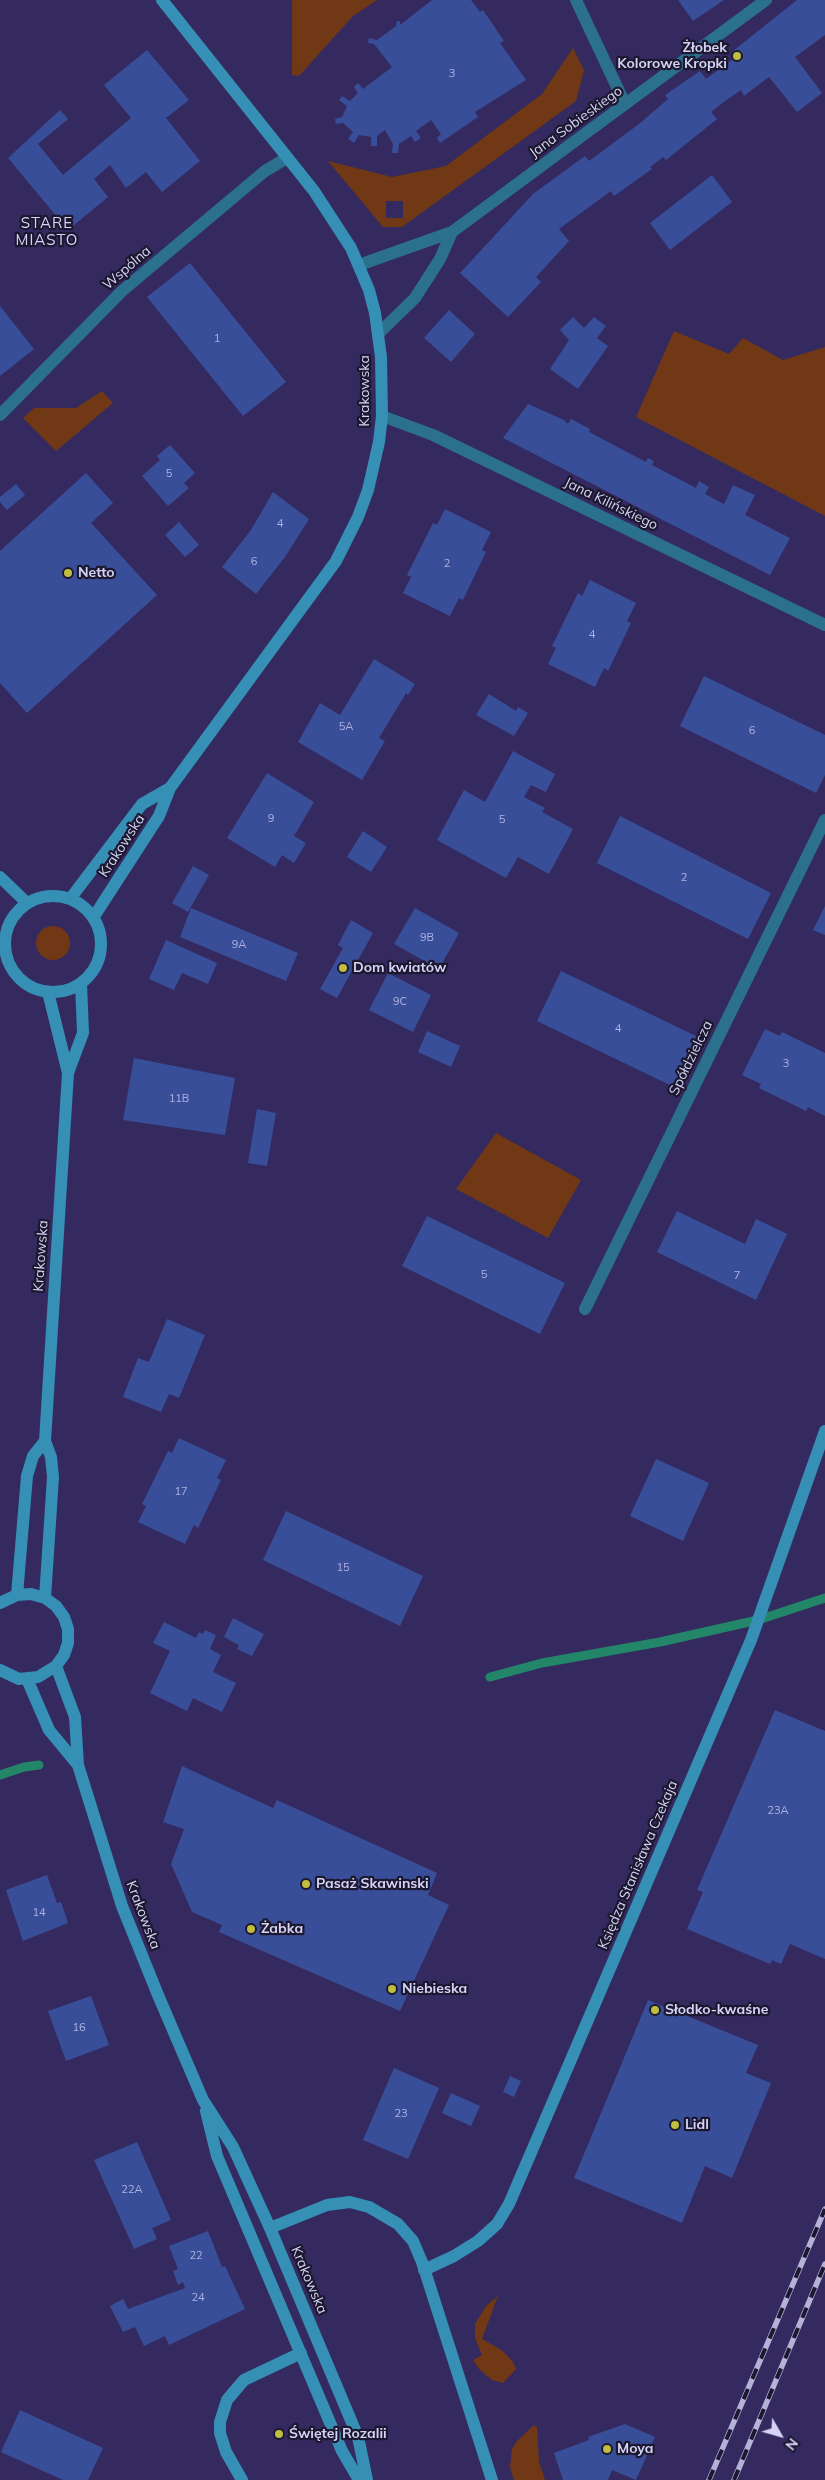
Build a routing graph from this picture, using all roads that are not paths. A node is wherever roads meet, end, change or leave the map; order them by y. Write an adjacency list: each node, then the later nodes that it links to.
1 (162, 0): 5 (main road, Krakowska)
2 (576, 0): 4 (street)
3 (766, 0): 4 (street, Jana Sobieskiego)
4 (625, 104): 6 (street, Jana Sobieskiego)
5 (287, 158): 7 (main road, Krakowska); 9 (street, Wspólna)
6 (452, 232): 7 (street, Jana Sobieskiego); 8 (street, Jana Sobieskiego)
7 (359, 265): 8 (main road, Krakowska)
8 (378, 334): 10 (main road, Krakowska)
9 (0, 415)
10 (382, 416): 11 (street, Jana Kilińskiego); 12 (main road, Krakowska)
11 (825, 624)
12 (170, 788): 15 (main road, Krakowska); 17 (main road, Krakowska)
13 (825, 820): 22 (street, Spółdzielcza)
14 (0, 877): 16 (main road)
15 (70, 899): 16 (main road); 17 (main road)
16 (27, 904): 18 (main road)
17 (93, 918): 19 (main road)
18 (4, 924): 20 (main road)
19 (81, 983): 20 (main road); 21 (main road, Krakowska)
20 (48, 992): 21 (main road, Krakowska)
21 (68, 1072): 24 (main road, Krakowska)
22 (585, 1309)
23 (825, 1432): 34 (main road, Księdza Stanisława Czekaja)
24 (45, 1441): 25 (main road, Krakowska); 26 (main road, Krakowska)
25 (17, 1595): 26 (main road); 27 (main road)
26 (45, 1598): 28 (main road)
27 (0, 1603)
28 (56, 1666): 30 (main road); 31 (main road, Krakowska)
29 (0, 1670): 30 (main road)
30 (28, 1679): 31 (main road, Krakowska)
31 (78, 1764): 32 (main road, Krakowska)
32 (203, 2100): 33 (main road, Krakowska); 35 (main road, Krakowska)
33 (270, 2228): 34 (main road); 38 (main road, Krakowska)
34 (424, 2270): 39 (main road)
35 (301, 2353): 36 (main road); 37 (main road, Krakowska)
36 (242, 2480)
37 (359, 2480)
38 (367, 2480)
39 (492, 2480)

